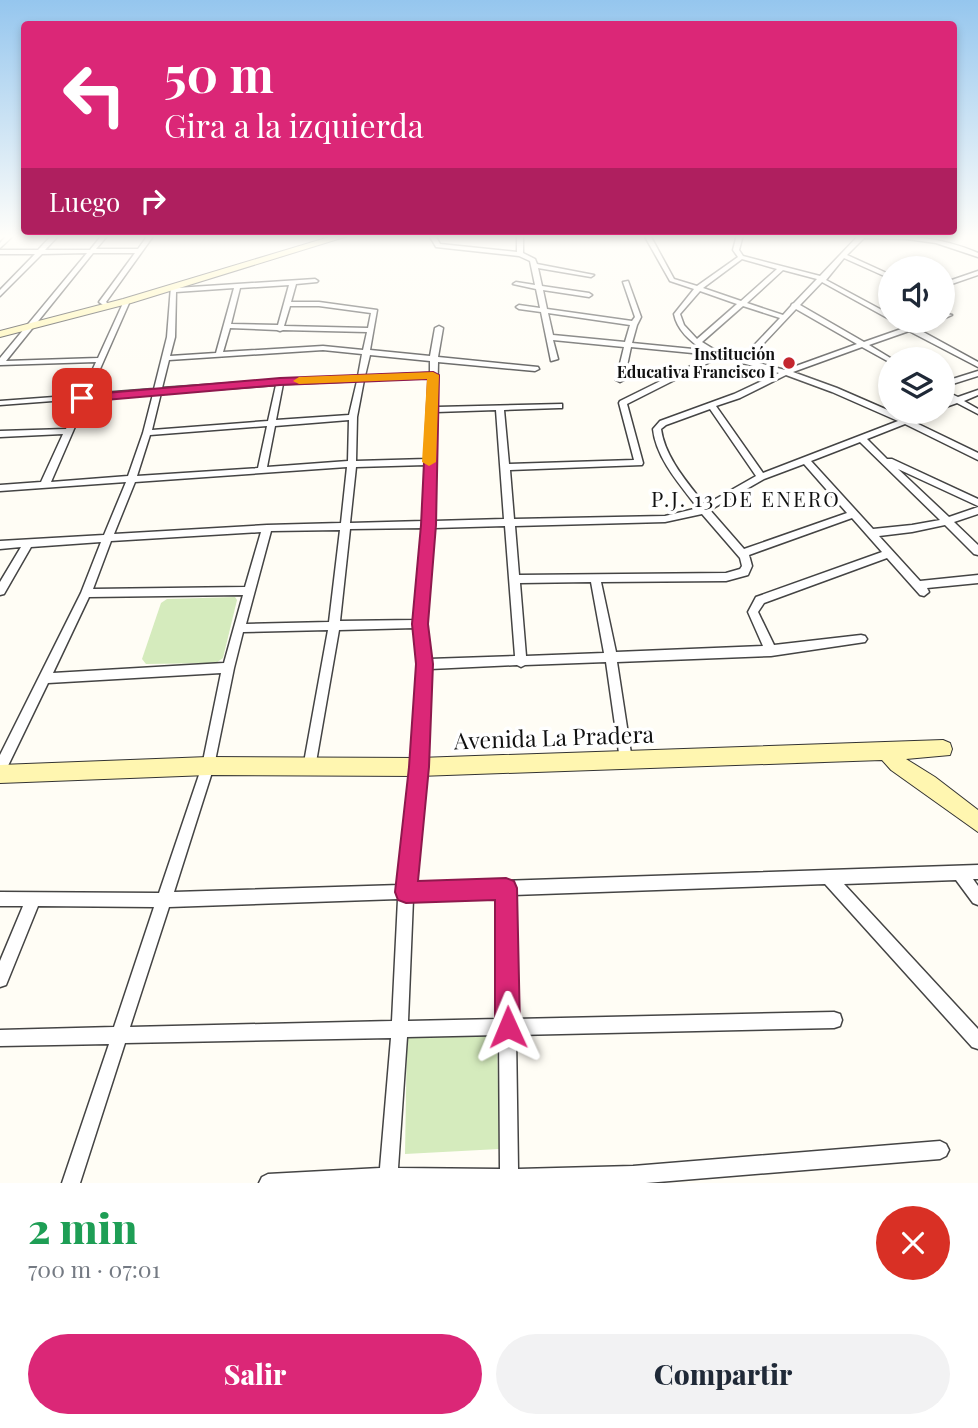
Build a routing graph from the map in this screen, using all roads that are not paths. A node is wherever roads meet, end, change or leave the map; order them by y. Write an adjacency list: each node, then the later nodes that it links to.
1 (59, 290): 26 (street)
2 (111, 290): 20 (street)
3 (168, 290): 16 (street)
4 (173, 290): 43 (street)
5 (235, 290): 27 (street)
6 (292, 290): 18 (street)
7 (539, 290): 22 (street)
8 (555, 290): 15 (street)
9 (629, 290): 25 (street)
10 (697, 290): 35 (street)
11 (702, 290): 17 (street)
12 (756, 290): 17 (street)
13 (810, 290): 19 (street)
14 (842, 290): 23 (street)
15 (589, 295)
16 (127, 301): 20 (street); 46 (street)
17 (741, 303): 24 (street); 35 (street)
18 (289, 304): 29 (street); 30 (street)
19 (794, 305): 24 (street); 37 (street)
20 (108, 306): 26 (street)
21 (519, 307): 22 (street)
22 (544, 311): 25 (street); 34 (street)
23 (878, 311)
24 (784, 317): 45 (street)
25 (634, 323): 36 (street)
26 (28, 326): 33 (street); 47 (street)
27 (226, 326): 29 (street); 39 (street)
28 (439, 328): 42 (street)
29 (280, 329): 30 (street)
30 (371, 330): 38 (street)
31 (896, 333): 37 (street)
32 (919, 333): 48 (street)
33 (0, 334)
34 (549, 337): 36 (street); 44 (street)
35 (698, 342): 40 (street)
36 (628, 345): 40 (street); 54 (street)
37 (863, 345): 41 (street); 50 (street)
38 (367, 352): 39 (street); 42 (street); 53 (street)
39 (219, 354): 43 (street)
40 (717, 354): 45 (street); 81 (street)
41 (878, 354)
42 (433, 357): 49 (street); 52 (street)
43 (167, 358): 57 (street)
44 (554, 359)
45 (744, 359): 50 (street)
46 (100, 360): 47 (street); 59 (street)
47 (0, 363)
48 (978, 365)
49 (535, 369)
50 (786, 372): 62 (street); 65 (street)
51 (978, 373): 55 (street)
52 (433, 375): 53 (street); 66 (street)
53 (360, 378): 56 (street); 68 (street)
54 (620, 380)
55 (955, 381)
56 (280, 382): 57 (street); 69 (street)
57 (157, 391): 59 (street); 73 (street)
58 (978, 392): 60 (street)
59 (82, 398): 61 (street); 72 (street)
60 (957, 400): 67 (street)
61 (0, 403)
62 (711, 405): 83 (street); 88 (street)
63 (559, 406): 64 (street)
64 (500, 408): 66 (street); 81 (street)
65 (878, 409)
66 (433, 410): 79 (street)
67 (978, 412)
68 (353, 417): 69 (street); 80 (street)
69 (270, 421): 73 (street); 82 (street)
70 (900, 424): 75 (street)
71 (913, 424): 77 (street)
72 (68, 431): 74 (street); 85 (street)
73 (147, 433): 84 (street)
74 (0, 434)
75 (862, 439): 76 (street); 78 (street)
76 (881, 457): 87 (street); 92 (street)
77 (978, 457)
78 (806, 460): 83 (street); 90 (street)
79 (429, 462): 80 (street); 93 (street)
80 (352, 464): 82 (street); 94 (street)
81 (505, 467): 91 (street)
82 (262, 471): 84 (street)
83 (761, 477): 88 (street)
84 (131, 480): 85 (street); 97 (street)
85 (44, 486): 86 (street)
86 (0, 488)
87 (978, 503)
88 (703, 510): 91 (street); 102 (street)
89 (978, 510): 92 (street)
90 (853, 514): 96 (street); 102 (street)
91 (510, 523): 93 (street); 104 (street)
92 (950, 523): 96 (street); 100 (street)
93 (429, 525): 94 (street); 109 (street)
94 (344, 527): 95 (street); 110 (street)
95 (267, 528): 97 (street); 107 (street)
96 (870, 533): 101 (street)
97 (110, 537): 98 (street); 108 (street)
98 (28, 543): 99 (street); 106 (street)
99 (0, 545)
100 (978, 551)
101 (889, 553): 105 (street); 113 (street)
102 (741, 554): 103 (street)
103 (595, 578): 104 (street); 114 (street)
104 (514, 579): 115 (street)
105 (978, 579)
106 (0, 591)
107 (248, 591): 108 (street); 111 (street)
108 (86, 593): 118 (street)
109 (420, 624): 110 (street); 116 (street)
110 (334, 626): 111 (street); 125 (street)
111 (240, 628): 117 (street)
112 (861, 639): 113 (street)
113 (771, 651): 114 (street)
114 (611, 658): 115 (street); 121 (street)
115 (522, 662): 116 (street)
116 (424, 664): 123 (street)
117 (228, 668): 118 (street); 122 (street)
118 (46, 678): 124 (street)
119 (943, 749): 120 (street, Avenida La Pradera)
120 (887, 751): 121 (street, Avenida La Pradera); 127 (street)
121 (626, 760): 123 (street, Avenida La Pradera)
122 (208, 766): 125 (street, Avenida La Pradera); 126 (street, Avenida La Pradera); 136 (street)
123 (419, 767): 125 (street, Avenida La Pradera); 132 (street)
124 (0, 768)
125 (309, 768)
126 (0, 774)
127 (978, 822)
128 (959, 872): 129 (street); 130 (street); 133 (street)
129 (978, 872)
130 (828, 877): 131 (street); 143 (street)
131 (506, 888): 132 (street); 139 (street)
132 (406, 892): 136 (street); 140 (street)
133 (978, 898)
134 (0, 899): 135 (street)
135 (34, 899): 136 (street); 137 (street)
136 (166, 900): 141 (street)
137 (0, 979)
138 (834, 1020): 139 (street)
139 (508, 1027): 140 (street); 146 (street)
140 (400, 1029): 141 (street); 145 (street)
141 (117, 1035): 142 (street); 148 (street)
142 (0, 1038)
143 (978, 1041)
144 (940, 1150): 147 (street)
145 (388, 1177): 146 (street); 149 (street)
146 (509, 1178): 147 (street)
147 (633, 1179)
148 (71, 1183)
149 (268, 1183)

